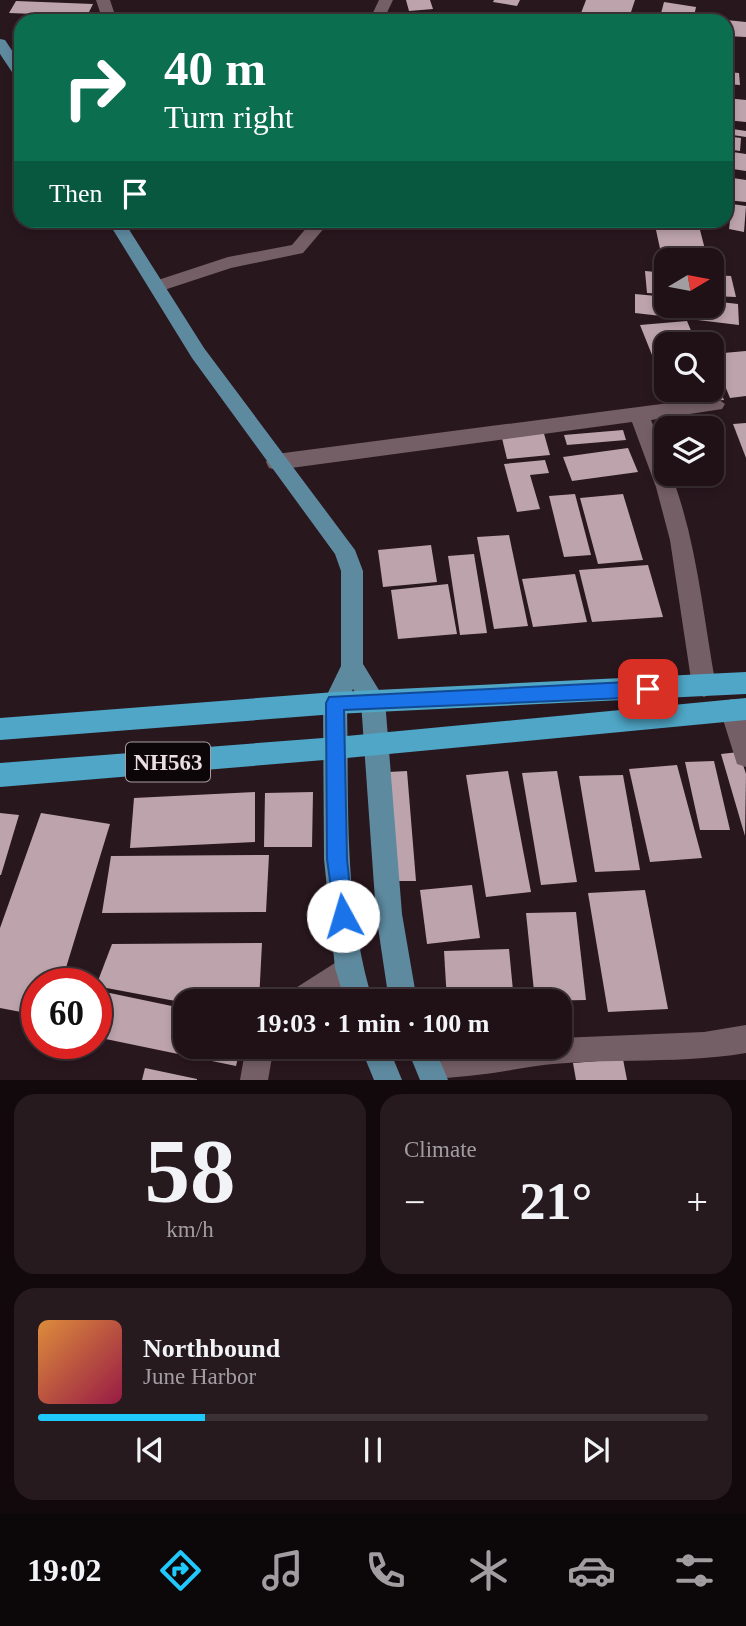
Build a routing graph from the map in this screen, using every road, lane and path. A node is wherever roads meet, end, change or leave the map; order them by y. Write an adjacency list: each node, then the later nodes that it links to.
1 (0, 43): 2 (main road)
2 (14, 64)
3 (120, 228): 5 (main road)
4 (316, 228): 5 (street)
5 (158, 286): 8 (main road)
6 (715, 404): 7 (street)
7 (639, 414): 8 (street); 11 (street)
8 (276, 462): 9 (main road)
9 (352, 666): 12 (main road); 13 (main road)
10 (746, 683): 11 (highway, NH563)
11 (704, 686): 12 (highway, NH563)
12 (373, 701): 13 (highway, NH563); 16 (main road)
13 (335, 703): 15 (highway, NH563); 17 (main road)
14 (739, 710): 16 (highway, NH563); 18 (street)
15 (0, 729)
16 (375, 744): 17 (highway, NH563); 23 (main road)
17 (335, 748): 19 (highway, NH563); 20 (main road)
18 (746, 756)
19 (0, 775)
20 (349, 968): 21 (street); 22 (main road)
21 (318, 989)
22 (355, 989)
23 (400, 989)
24 (746, 1039): 28 (street)
25 (258, 1059): 29 (street)
26 (379, 1059): 30 (main road)
27 (426, 1059): 28 (main road)
28 (434, 1079)
29 (254, 1080)
30 (388, 1080)

